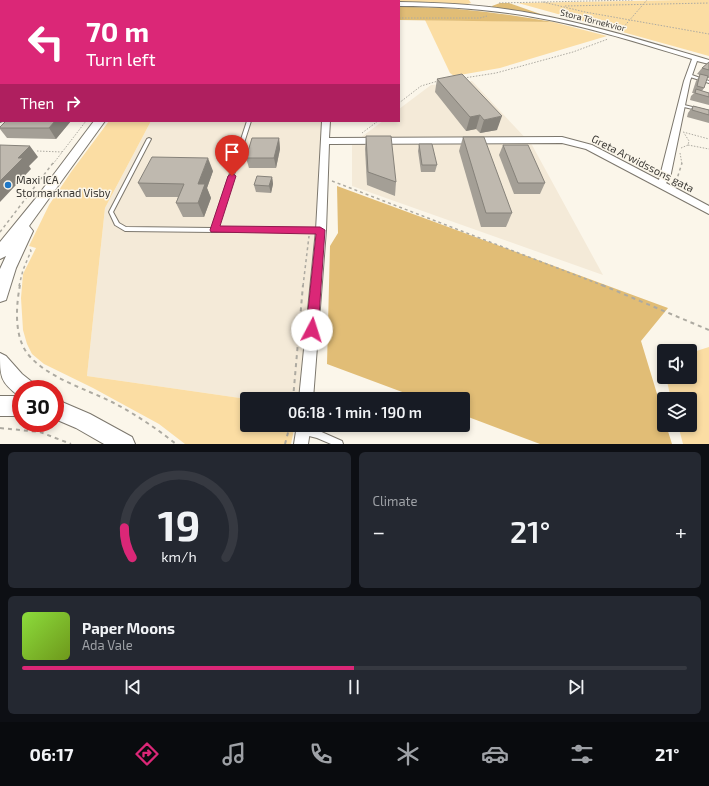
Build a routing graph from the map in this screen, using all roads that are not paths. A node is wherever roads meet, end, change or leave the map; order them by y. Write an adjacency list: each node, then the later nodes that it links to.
1 (472, 0): 3 (street)
2 (400, 4): 3 (street, Stora Törnekvior)
3 (474, 7): 4 (street, Stora Törnekvior)
4 (696, 58): 5 (street, Stora Törnekvior); 6 (street)
5 (709, 62)
6 (688, 75): 7 (lane); 8 (street)
7 (709, 82)
8 (681, 105): 9 (lane); 15 (street)
9 (709, 112)
10 (99, 122): 16 (main road)
11 (249, 122): 18 (lane)
12 (326, 122): 14 (street)
13 (149, 140): 18 (lane)
14 (326, 141): 15 (street, Greta Arwidssons gata); 19 (street)
15 (661, 184): 17 (street, Greta Arwidssons gata)
16 (41, 201): 20 (main road); 21 (main road)
17 (709, 210)
18 (214, 230): 19 (lane)
19 (315, 230): 24 (street)
20 (0, 253)
21 (0, 295)
22 (0, 362): 23 (main road)
23 (14, 380)
24 (306, 392)
25 (0, 406): 26 (main road)
26 (12, 406)
27 (64, 413): 29 (main road)
28 (305, 432): 30 (lane)
29 (125, 444)
30 (338, 444)

